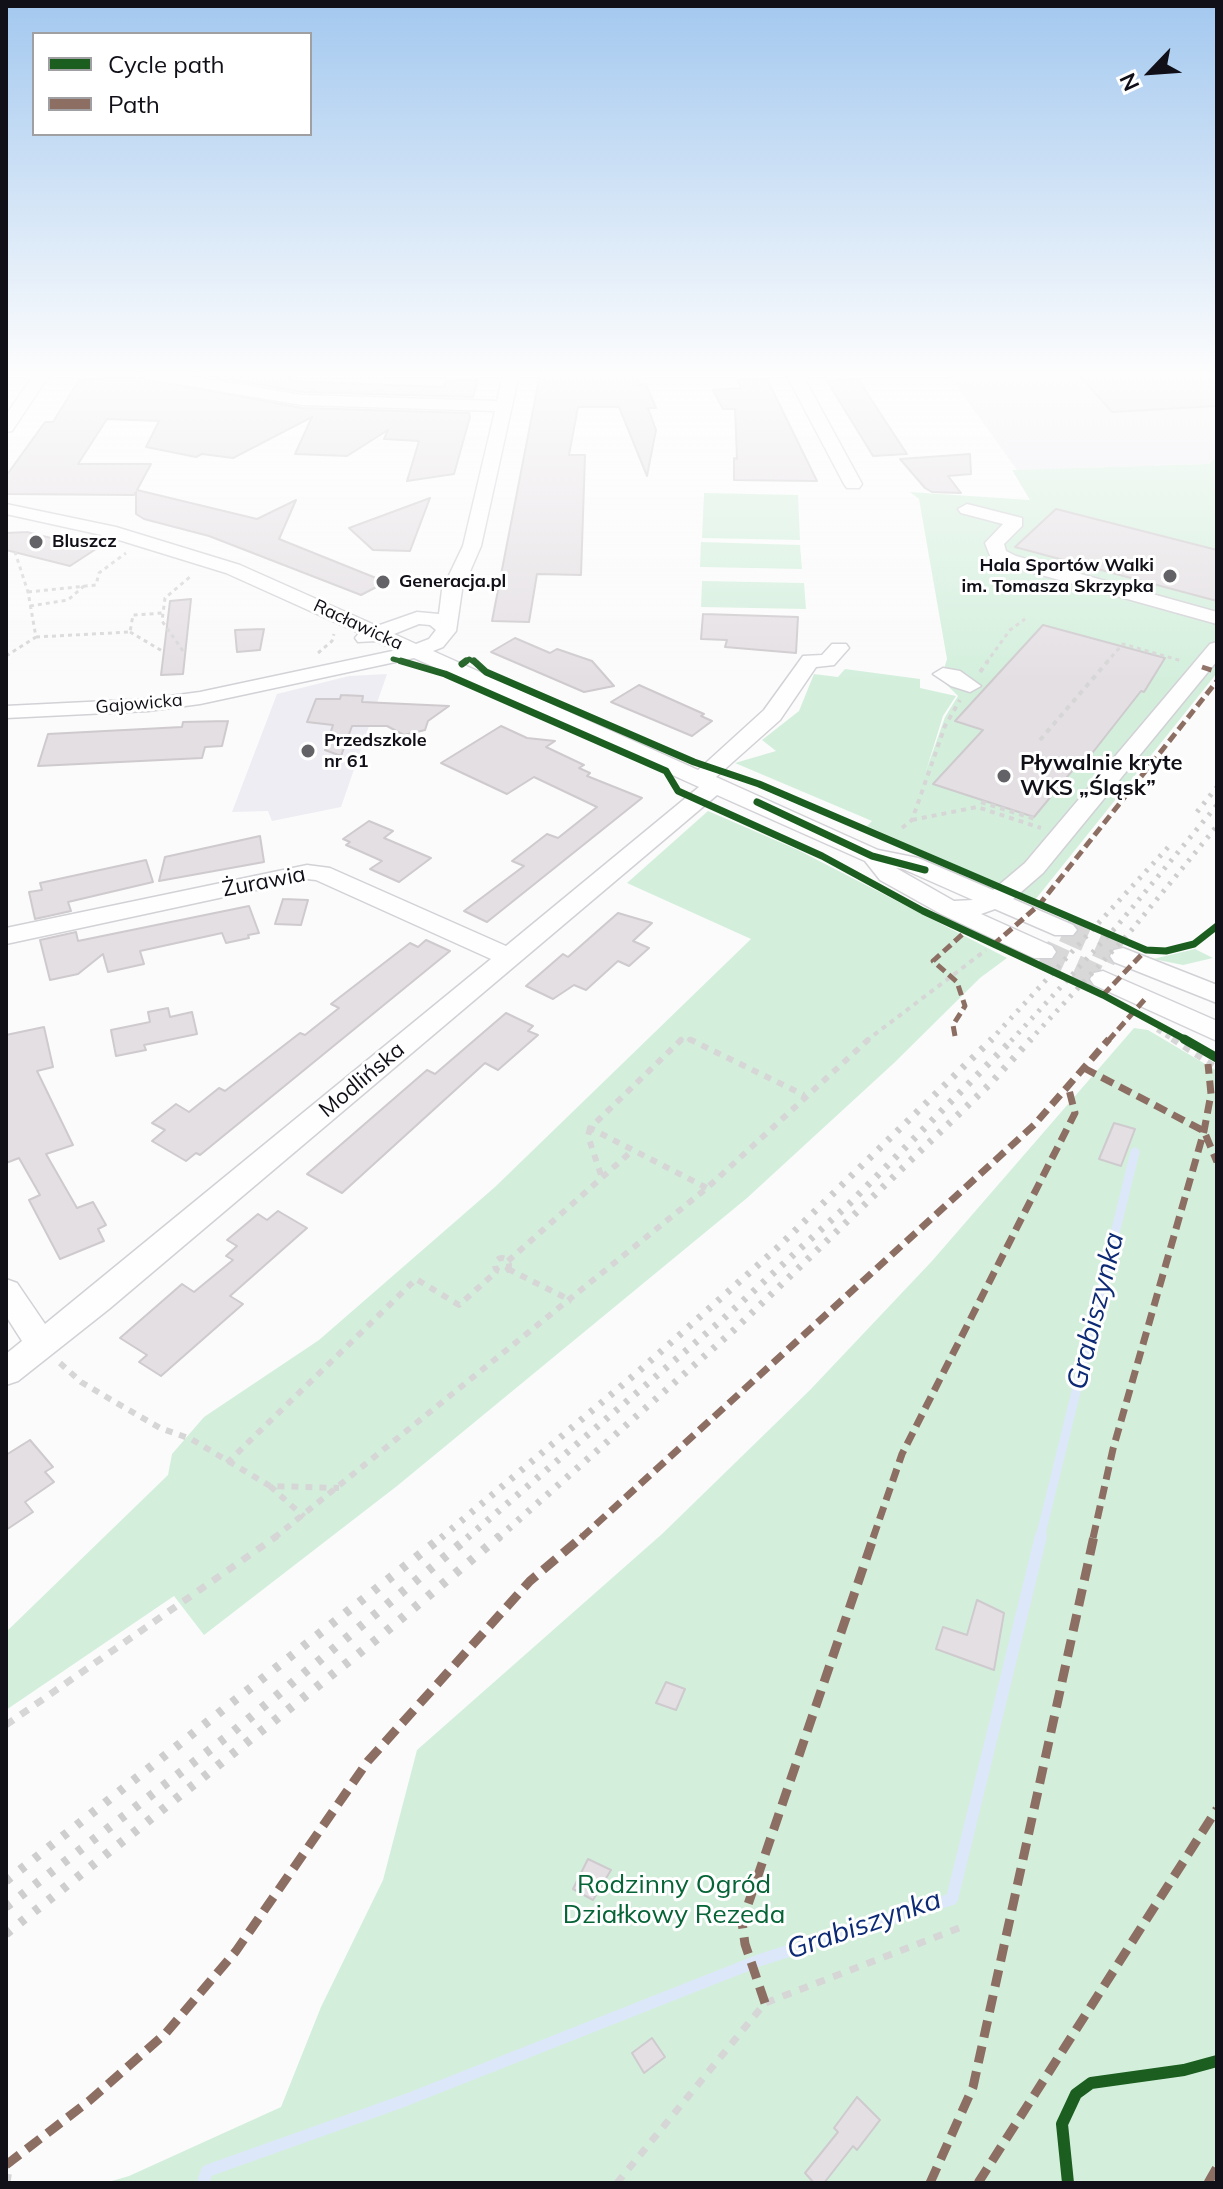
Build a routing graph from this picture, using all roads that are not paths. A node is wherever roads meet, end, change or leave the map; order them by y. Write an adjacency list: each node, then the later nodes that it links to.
1 (487, 476): 6 (street)
2 (849, 476): 3 (street)
3 (853, 484)
4 (6, 509): 10 (street, Racławicka)
5 (967, 509): 8 (street)
6 (452, 590): 7 (street); 9 (street)
7 (417, 618): 9 (street); 10 (street)
8 (1217, 618)
9 (445, 625): 13 (street)
10 (375, 633): 13 (street, Racławicka); 14 (street)
11 (839, 648): 18 (street, Modlińska)
12 (1217, 648): 20 (street)
13 (415, 652): 14 (street, Gajowicka); 18 (street, Racławicka)
14 (353, 657): 17 (street, Gajowicka)
15 (943, 674): 16 (street)
16 (970, 686)
17 (6, 712)
18 (708, 782): 19 (street, Racławicka); 26 (street, Modlińska)
19 (872, 856): 20 (street, Racławicka); 21 (street, Racławicka)
20 (996, 901): 21 (street); 22 (street, Racławicka)
21 (950, 909): 24 (street, Racławicka)
22 (1064, 930)
23 (6, 936): 26 (street, Żurawia)
24 (1043, 952)
25 (1123, 956): 27 (street)
26 (509, 957): 30 (street, Modlińska)
27 (1214, 992): 28 (street)
28 (1217, 1032)
29 (6, 1291): 30 (street)
30 (42, 1345): 31 (street, Modlińska)
31 (6, 1372)

